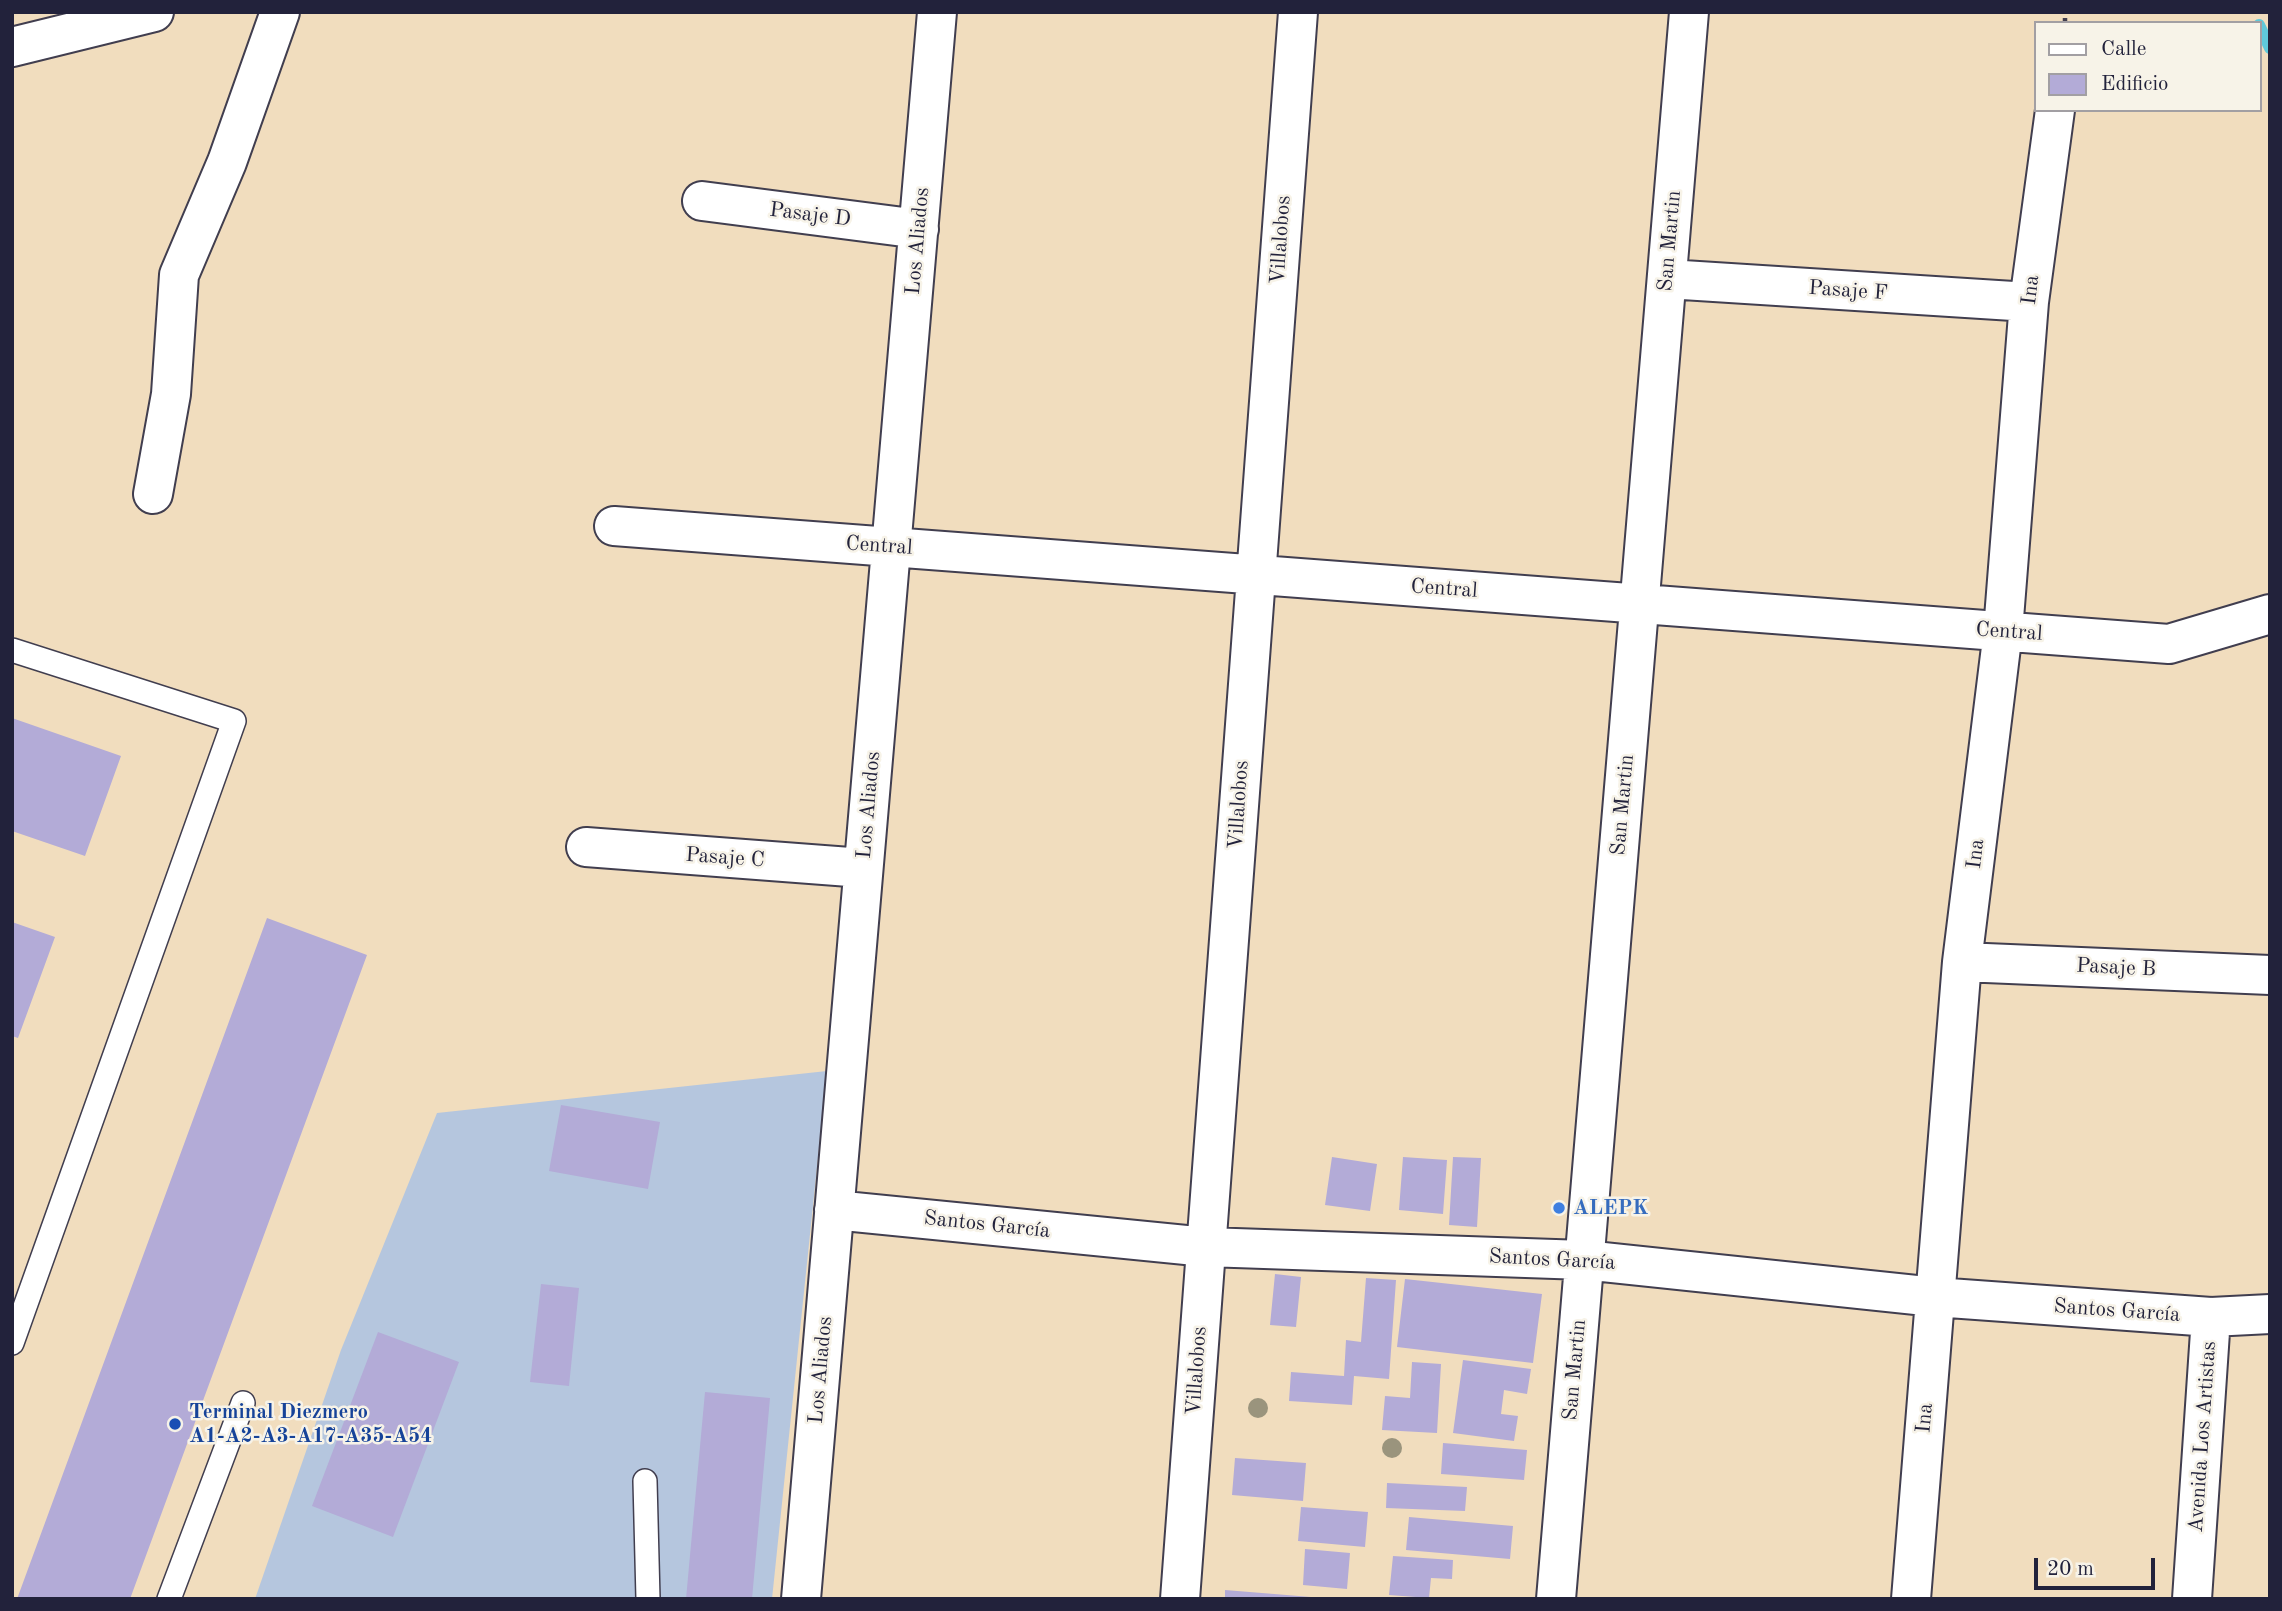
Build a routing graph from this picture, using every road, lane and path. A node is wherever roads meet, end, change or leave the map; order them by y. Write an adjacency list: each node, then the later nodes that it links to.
1 (154, 12): 6 (street)
2 (281, 12): 12 (street)
3 (937, 12): 9 (street, Los Aliados)
4 (1298, 12): 15 (street, Villalobos)
5 (1689, 12): 10 (street, San Martin)
6 (12, 47)
7 (2055, 112): 11 (street, Ina)
8 (702, 201): 9 (street, Pasaje D)
9 (919, 229): 14 (street, Los Aliados)
10 (1667, 279): 11 (street, Pasaje F); 16 (street, San Martin)
11 (2029, 302): 18 (street, Ina)
12 (153, 494)
13 (614, 526): 14 (street, Central)
14 (891, 547): 15 (street, Central); 21 (street, Los Aliados)
15 (1256, 575): 16 (street, Central); 25 (street, Villalobos)
16 (1640, 604): 18 (street, Central); 26 (street, San Martin)
17 (2270, 614): 18 (street, Central)
18 (2003, 631): 22 (street, Ina)
19 (12, 650): 30 (lane)
20 (586, 847): 21 (street, Pasaje C)
21 (863, 868): 24 (street, Los Aliados)
22 (1962, 962): 23 (street, Pasaje B); 27 (street, Ina)
23 (2270, 975)
24 (834, 1210): 25 (street, Santos García); 35 (street, Los Aliados)
25 (1206, 1247): 26 (street, Santos García); 36 (street, Villalobos)
26 (1584, 1259): 27 (street, Santos García); 37 (street, San Martin)
27 (1935, 1297): 29 (street, Santos García); 38 (street, Ina)
28 (2270, 1314): 29 (street, Santos García)
29 (2211, 1317): 39 (street, Avenida Los Artistas)
30 (12, 1343)
31 (243, 1403): 33 (lane)
32 (645, 1481): 34 (lane)
33 (169, 1599)
34 (648, 1599)
35 (801, 1599)
36 (1180, 1599)
37 (1556, 1599)
38 (1911, 1599)
39 (2192, 1599)

